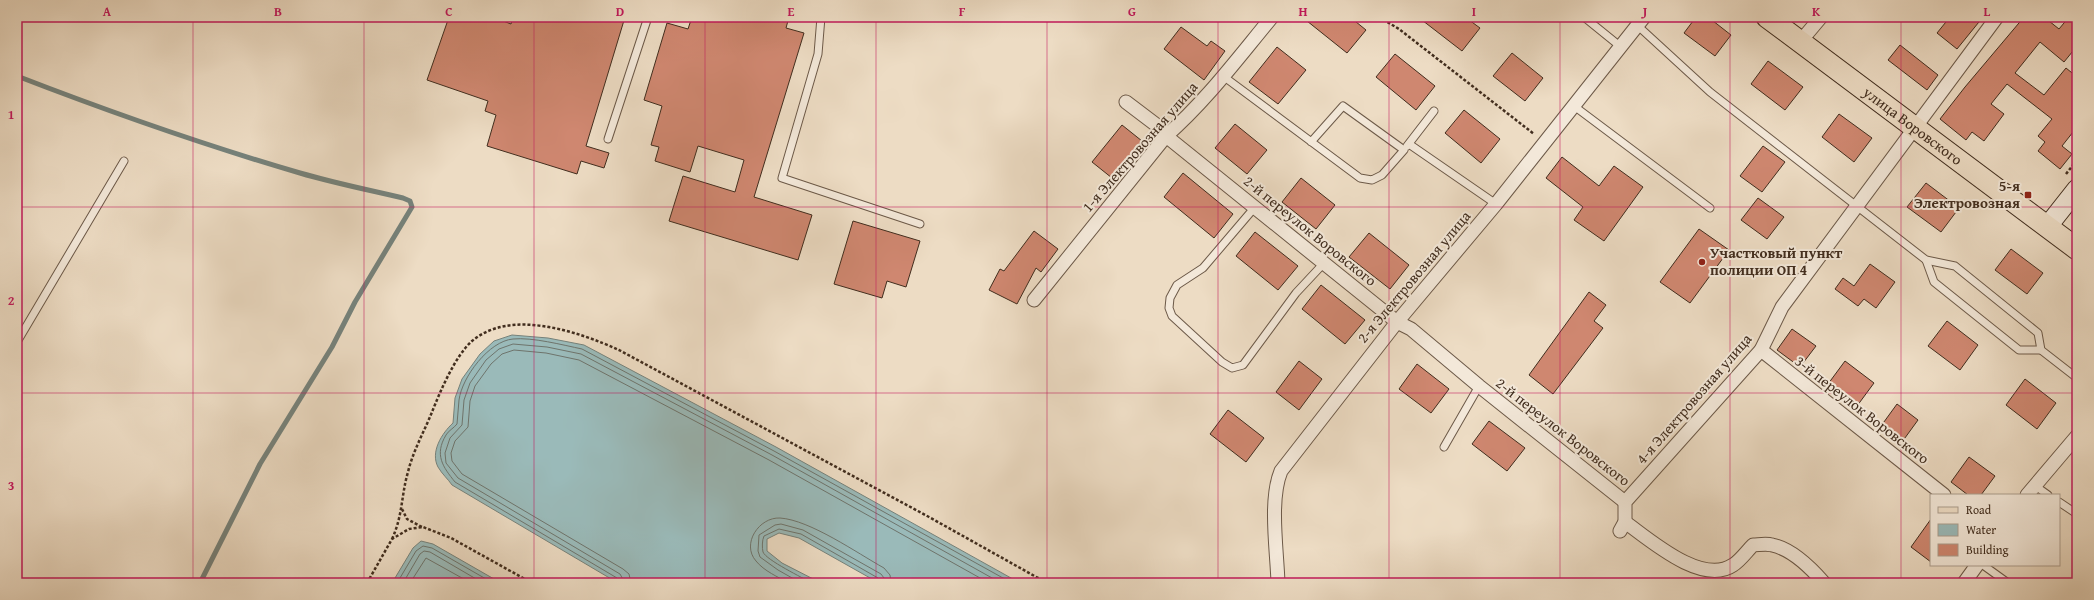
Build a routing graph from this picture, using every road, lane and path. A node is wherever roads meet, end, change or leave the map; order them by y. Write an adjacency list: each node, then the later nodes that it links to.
1 (648, 17): 18 (lane)
2 (821, 17): 28 (lane)
3 (1272, 17): 12 (street, 1-я Электровозная улица)
4 (1380, 17): 20 (path)
5 (1584, 17): 11 (lane)
6 (1767, 17): 10 (main road, улица Воровского)
7 (1821, 17): 10 (street)
8 (1997, 17): 16 (street, 4-я Электровозная улица)
9 (1641, 21): 11 (street, 2-я Электровозная улица); 25 (lane)
10 (1800, 42): 16 (main road, улица Воровского)
11 (1621, 47): 14 (street, 2-я Электровозная улица)
12 (1223, 76): 17 (street, 1-я Электровозная улица); 19 (lane)
13 (1126, 102): 17 (street, 2-й переулок Воровского)
14 (1574, 106): 20 (street, 2-я Электровозная улица); 27 (lane)
15 (1434, 111): 21 (lane)
16 (1913, 127): 25 (street, 4-я Электровозная улица); 29 (main road, улица Воровского)
17 (1166, 136): 26 (street, 2-й переулок Воровского); 33 (street, 1-я Электровозная улица)
18 (608, 139)
19 (1311, 142): 21 (lane); 21 (lane)
20 (1545, 142): 24 (street, 2-я Электровозная улица)
21 (1406, 147): 24 (lane)
22 (124, 161): 35 (lane)
23 (2077, 189): 29 (street)
24 (1496, 204): 34 (street, 2-я Электровозная улица)
25 (1856, 206): 31 (lane); 36 (street, 4-я Электровозная улица)
26 (1255, 207): 32 (street, 2-й переулок Воровского); 32 (lane)
27 (1710, 208)
28 (920, 224)
29 (2047, 227): 30 (main road, улица Воровского)
30 (2077, 249)
31 (1926, 260): 37 (lane); 37 (lane)
32 (1324, 263): 34 (street, 2-й переулок Воровского)
33 (1034, 300)
34 (1397, 322): 39 (street, 2-й переулок Воровского); 56 (street, 2-я Электровозная улица)
35 (17, 342)
36 (1761, 350): 43 (street, 3-й переулок Воровского); 45 (street, 4-я Электровозная улица)
37 (2041, 350): 38 (lane)
38 (2077, 378)
39 (1479, 386): 41 (lane); 45 (street, 2-й переулок Воровского)
40 (2077, 436): 42 (street)
41 (1444, 447)
42 (2031, 490): 44 (lane)
43 (1943, 494)
44 (2045, 494)
45 (1625, 502): 57 (street)
46 (2060, 503): 48 (lane)
47 (402, 508): 49 (path); 50 (path); 55 (path)
48 (2077, 514)
49 (423, 527): 50 (path); 54 (path)
50 (392, 539): 53 (path)
51 (1976, 566): 58 (street)
52 (1984, 566): 59 (lane)
53 (367, 583)
54 (532, 583)
55 (1047, 583)
56 (1278, 583)
57 (1824, 583)
58 (1964, 583)
59 (2008, 583)

